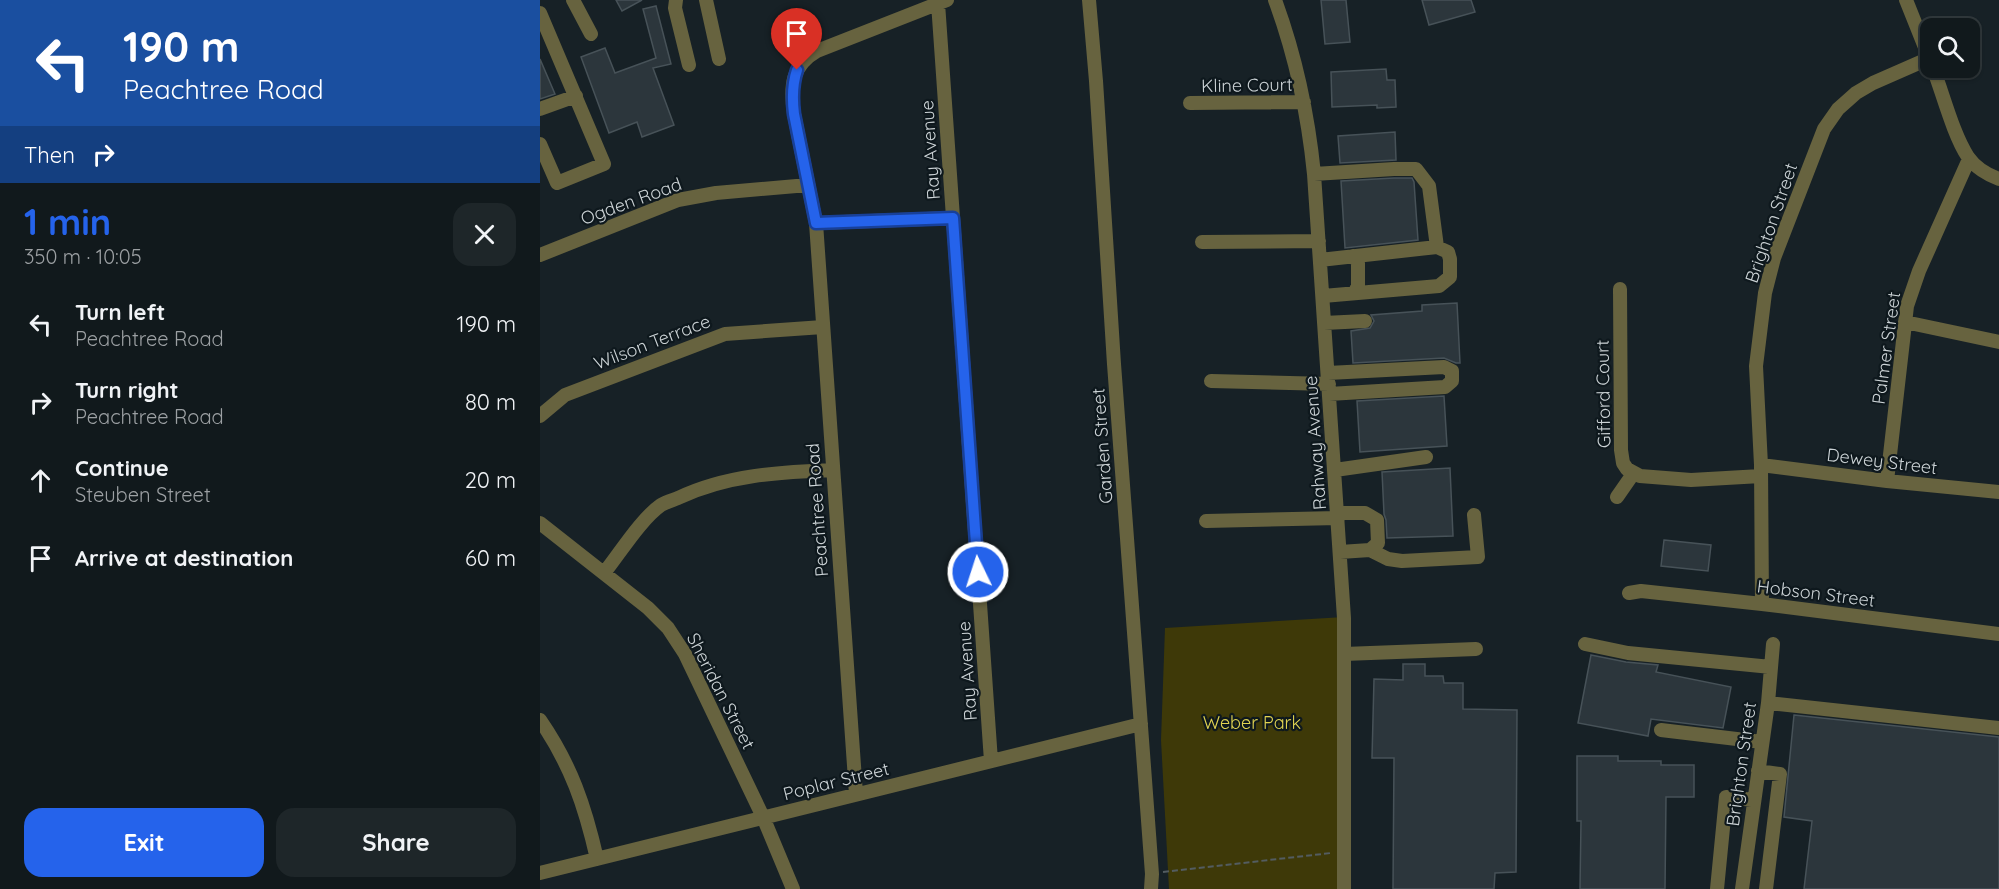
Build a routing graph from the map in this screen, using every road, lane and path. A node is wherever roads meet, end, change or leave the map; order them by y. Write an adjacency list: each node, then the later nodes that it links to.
1 (573, 0): 9 (street)
2 (676, 0): 13 (street)
3 (706, 0): 11 (street)
4 (1089, 0): 68 (street, Garden Street)
5 (1275, 0): 16 (street, Rahway Avenue)
6 (1906, 0): 10 (street)
7 (944, 1): 23 (street, Peachtree Road); 24 (street, Ray Avenue)
8 (540, 13): 15 (street)
9 (591, 34)
10 (1920, 34)
11 (718, 59)
12 (1920, 63): 45 (street, Brighton Street)
13 (689, 65)
14 (1937, 78): 20 (street)
15 (576, 96): 18 (street); 19 (street)
16 (1304, 102): 17 (street, Kline Court); 21 (street, Rahway Avenue)
17 (1190, 104)
18 (540, 109)
19 (540, 144)
20 (1969, 159): 22 (street); 36 (street, Palmer Street)
21 (1314, 174): 26 (street, Rahway Avenue); 28 (street)
22 (1999, 179)
23 (808, 185): 25 (street, Peachtree Road); 29 (street, Ogden Road)
24 (953, 218): 25 (street); 72 (street, Ray Avenue)
25 (816, 223): 38 (street, Peachtree Road)
26 (1319, 240): 27 (street); 31 (street, Rahway Avenue)
27 (1202, 242)
28 (1437, 247): 30 (street); 33 (street)
29 (540, 255)
30 (1353, 256): 31 (street); 33 (street)
31 (1320, 260): 34 (street, Rahway Avenue)
32 (1620, 290): 47 (street, Gifford Court)
33 (1355, 292): 34 (street)
34 (1323, 296): 37 (street, Rahway Avenue)
35 (1365, 321): 37 (street)
36 (1905, 322): 39 (street); 48 (street, Palmer Street)
37 (1324, 323): 41 (street, Rahway Avenue)
38 (823, 327): 42 (street, Wilson Terrace); 46 (street, Peachtree Road)
39 (1999, 342)
40 (1211, 381): 41 (street)
41 (1329, 384): 41 (street); 44 (street, Rahway Avenue)
42 (540, 416)
43 (1426, 457): 44 (street)
44 (1335, 470): 51 (street, Rahway Avenue)
45 (1761, 470): 47 (street); 48 (street, Dewey Street); 59 (street, Brighton Street)
46 (832, 471): 57 (street); 74 (street, Peachtree Road)
47 (1633, 474): 50 (street)
48 (1887, 481): 49 (street, Dewey Street)
49 (1999, 492)
50 (1617, 497)
51 (1338, 515): 53 (street); 55 (street); 56 (street, Rahway Avenue)
52 (1474, 515): 55 (street)
53 (1206, 521)
54 (540, 523): 57 (street, Sheridan Street)
55 (1374, 547): 56 (street)
56 (1340, 552): 64 (street, Rahway Avenue)
57 (604, 573): 76 (street, Sheridan Street)
58 (1629, 593): 59 (street, Hobson Street)
59 (1762, 604): 60 (street, Hobson Street)
60 (1999, 634)
61 (1585, 644): 65 (street)
62 (1773, 644): 65 (street, Brighton Street)
63 (1476, 649): 64 (street)
64 (1344, 654): 77 (street, Rahway Avenue)
65 (1771, 667): 66 (street, Brighton Street)
66 (1768, 703): 69 (street); 71 (street, Brighton Street)
67 (540, 720): 78 (street)
68 (1141, 724): 72 (street, Poplar Street); 80 (street, Garden Street)
69 (1999, 728)
70 (1661, 730): 71 (street)
71 (1762, 742): 73 (street, Brighton Street)
72 (991, 761): 74 (street, Poplar Street)
73 (1758, 771): 75 (street, Brighton Street); 86 (street)
74 (856, 794): 76 (street, Poplar Street)
75 (1754, 800): 84 (street); 85 (street, Brighton Street)
76 (763, 817): 78 (street, Poplar Street); 81 (street, Sheridan Street)
77 (1344, 852): 80 (path); 83 (street, Rahway Avenue)
78 (597, 859): 79 (street, Poplar Street)
79 (540, 873)
80 (1152, 874): 82 (street, Garden Street)
81 (793, 889)
82 (1150, 889)
83 (1344, 889)
84 (1717, 889)
85 (1742, 889)
86 (1766, 889)

